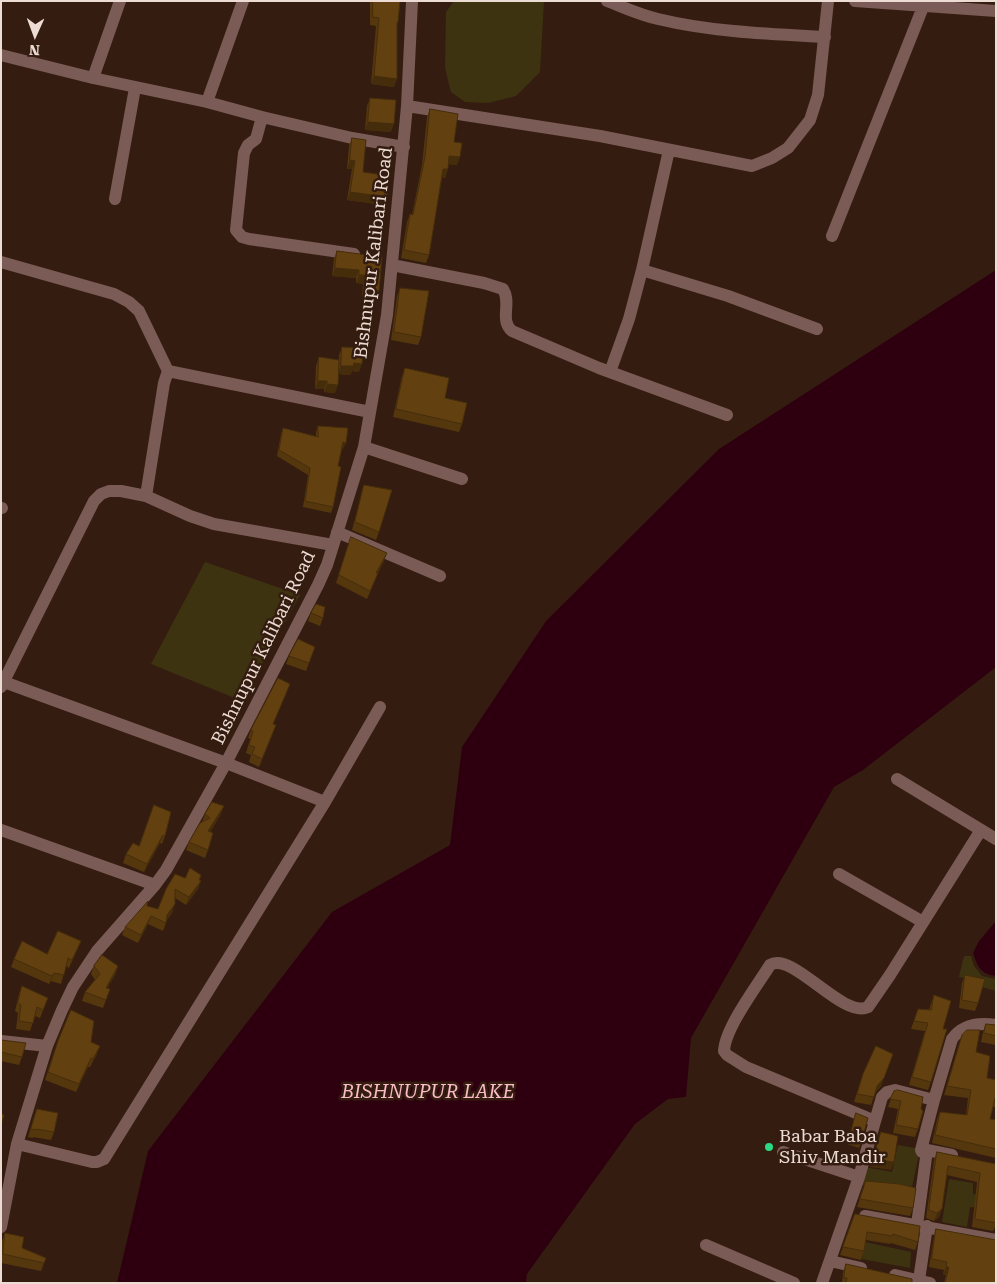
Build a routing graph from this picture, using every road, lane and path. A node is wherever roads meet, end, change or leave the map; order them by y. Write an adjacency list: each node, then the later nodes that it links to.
1 (120, 1): 11 (street)
2 (243, 1): 13 (street)
3 (412, 1): 14 (street, Bishnupur Kalibari Road)
4 (607, 1): 9 (street)
5 (828, 1): 9 (street)
6 (855, 1): 7 (street)
7 (922, 7): 8 (street); 19 (street)
8 (996, 12)
9 (825, 37): 17 (street)
10 (1, 55): 11 (street)
11 (93, 78): 12 (street)
12 (135, 88): 13 (street); 18 (street)
13 (206, 102): 15 (street)
14 (407, 106): 16 (street, Bishnupur Kalibari Road); 17 (street)
15 (262, 117): 16 (street); 20 (street)
16 (404, 147): 21 (street, Bishnupur Kalibari Road)
17 (669, 150): 23 (street)
18 (115, 199)
19 (832, 236)
20 (364, 255)
21 (389, 261): 26 (street); 27 (street, Bishnupur Kalibari Road)
22 (1, 262): 25 (street)
23 (642, 270): 24 (street); 26 (street)
24 (817, 329)
25 (168, 371): 27 (street); 31 (street)
26 (610, 372): 28 (street)
27 (370, 412): 29 (street, Bishnupur Kalibari Road)
28 (727, 415)
29 (364, 447): 30 (street); 32 (street, Bishnupur Kalibari Road)
30 (462, 479)
31 (146, 496): 33 (street); 35 (street)
32 (337, 532): 33 (street, Bishnupur Kalibari Road); 34 (street)
33 (333, 545): 37 (street, Bishnupur Kalibari Road)
34 (440, 576)
35 (2, 684): 37 (street)
36 (380, 707): 39 (street)
37 (226, 763): 39 (street); 44 (street, Bishnupur Kalibari Road)
38 (897, 779): 41 (street)
39 (326, 802): 51 (street)
40 (1, 830): 44 (street)
41 (981, 830): 42 (street); 45 (street)
42 (996, 839)
43 (839, 874): 45 (street)
44 (155, 886): 48 (street, Bishnupur Kalibari Road)
45 (923, 922): 50 (street)
46 (996, 1025): 49 (street)
47 (1, 1041): 48 (street)
48 (47, 1046): 51 (street, Bishnupur Kalibari Road)
49 (934, 1100): 50 (street); 52 (street)
50 (875, 1122): 55 (street)
51 (17, 1144): 56 (street, Bishnupur Kalibari Road)
52 (925, 1151): 54 (street); 58 (street)
53 (783, 1152): 55 (street)
54 (961, 1157)
55 (859, 1177): 57 (street)
56 (4, 1190): 59 (street, Bishnupur Kalibari Road)
57 (846, 1213): 58 (street); 62 (street)
58 (922, 1226): 60 (street); 63 (street)
59 (1, 1228)
60 (996, 1240)
61 (706, 1245): 64 (street)
62 (830, 1261): 63 (street); 65 (street)
63 (924, 1282)
64 (794, 1283)
65 (822, 1283)

